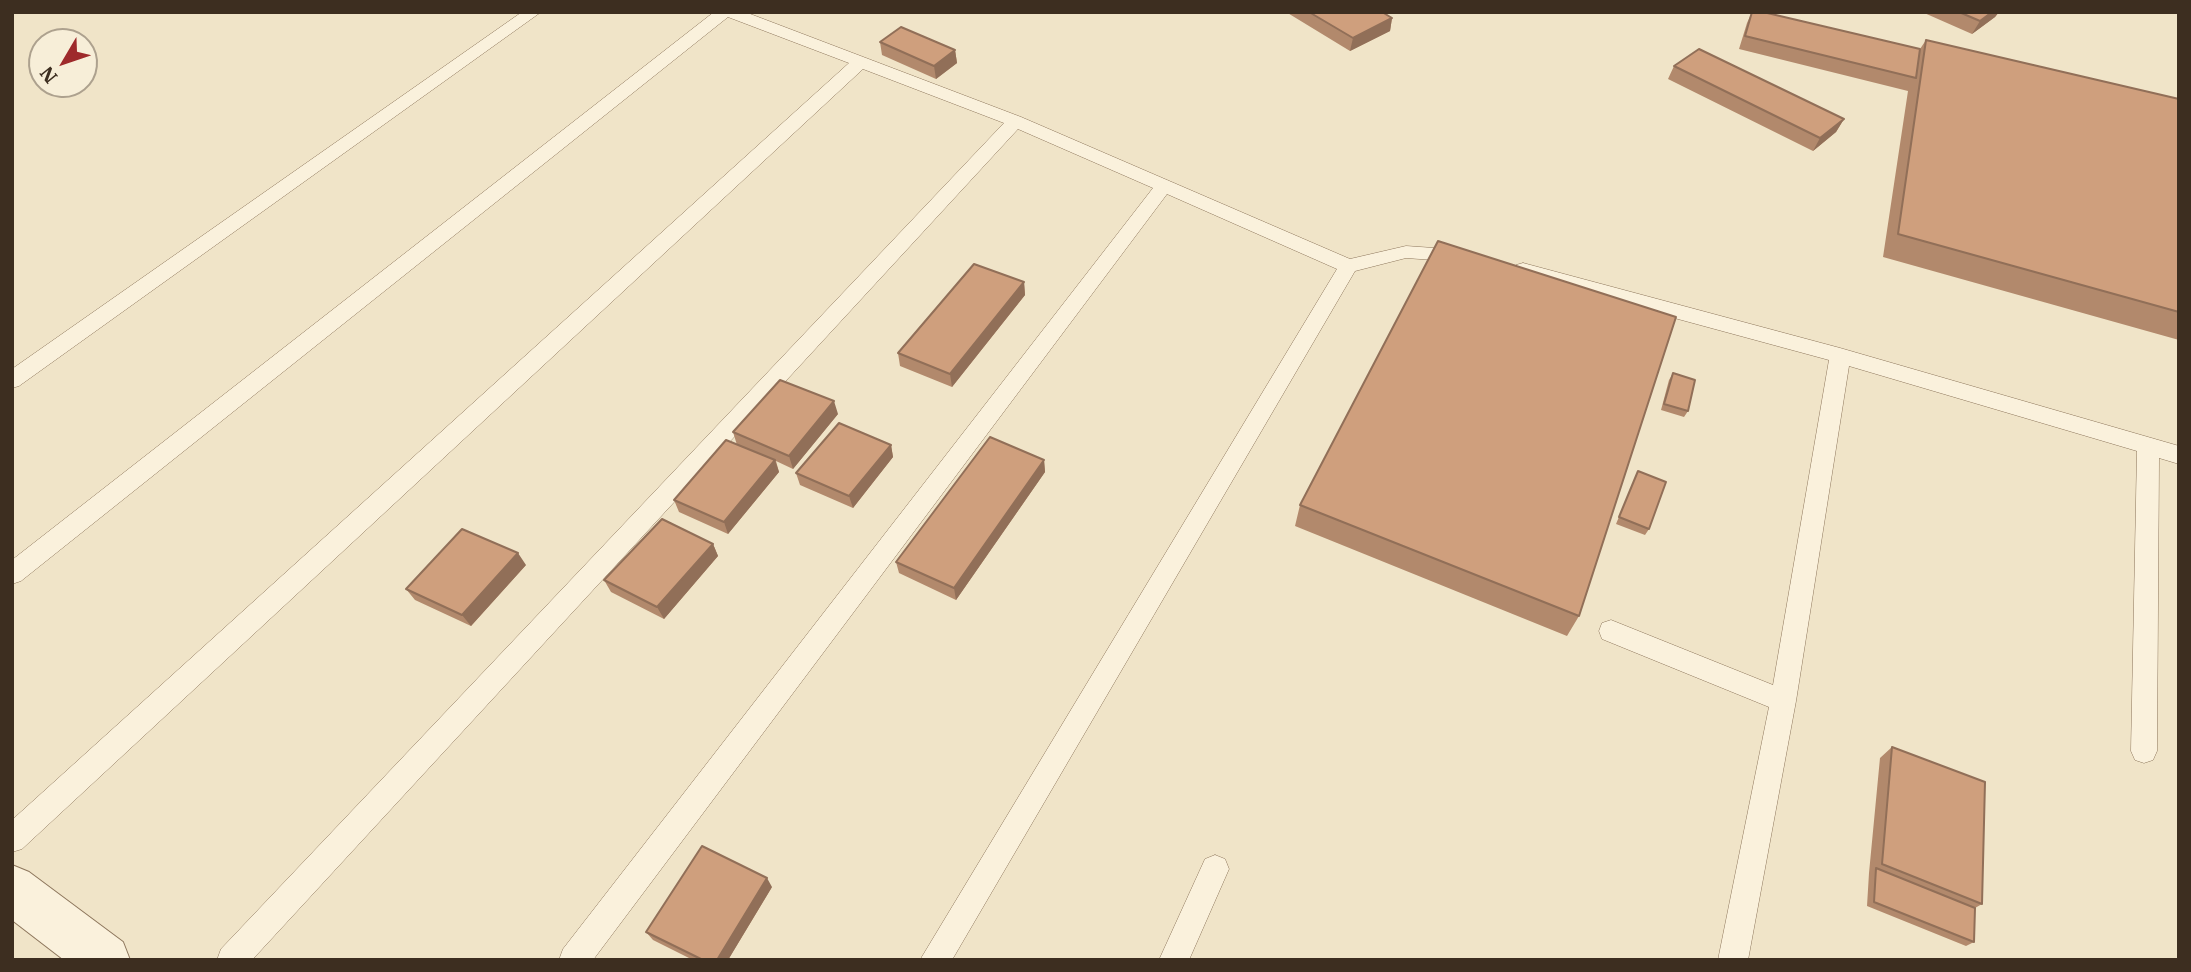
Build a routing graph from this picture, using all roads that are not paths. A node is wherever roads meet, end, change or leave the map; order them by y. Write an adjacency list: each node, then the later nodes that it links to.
1 (533, 12): 11 (lane)
2 (724, 12): 14 (lane)
3 (730, 12): 4 (lane)
4 (859, 63): 5 (lane); 18 (lane)
5 (1015, 121): 6 (lane); 22 (lane)
6 (1163, 187): 9 (lane); 23 (lane)
7 (1479, 260): 9 (lane)
8 (1503, 265): 10 (lane)
9 (1348, 266): 24 (lane)
10 (1840, 356): 12 (lane); 16 (lane)
11 (12, 380)
12 (2148, 447): 13 (lane); 17 (lane)
13 (2179, 456)
14 (12, 574)
15 (1611, 631): 16 (lane)
16 (1783, 701): 26 (lane)
17 (2144, 751)
18 (12, 839)
19 (1215, 869): 25 (lane)
20 (12, 889): 21 (street)
21 (105, 960)
22 (232, 960)
23 (574, 960)
24 (935, 960)
25 (1174, 960)
26 (1733, 960)

